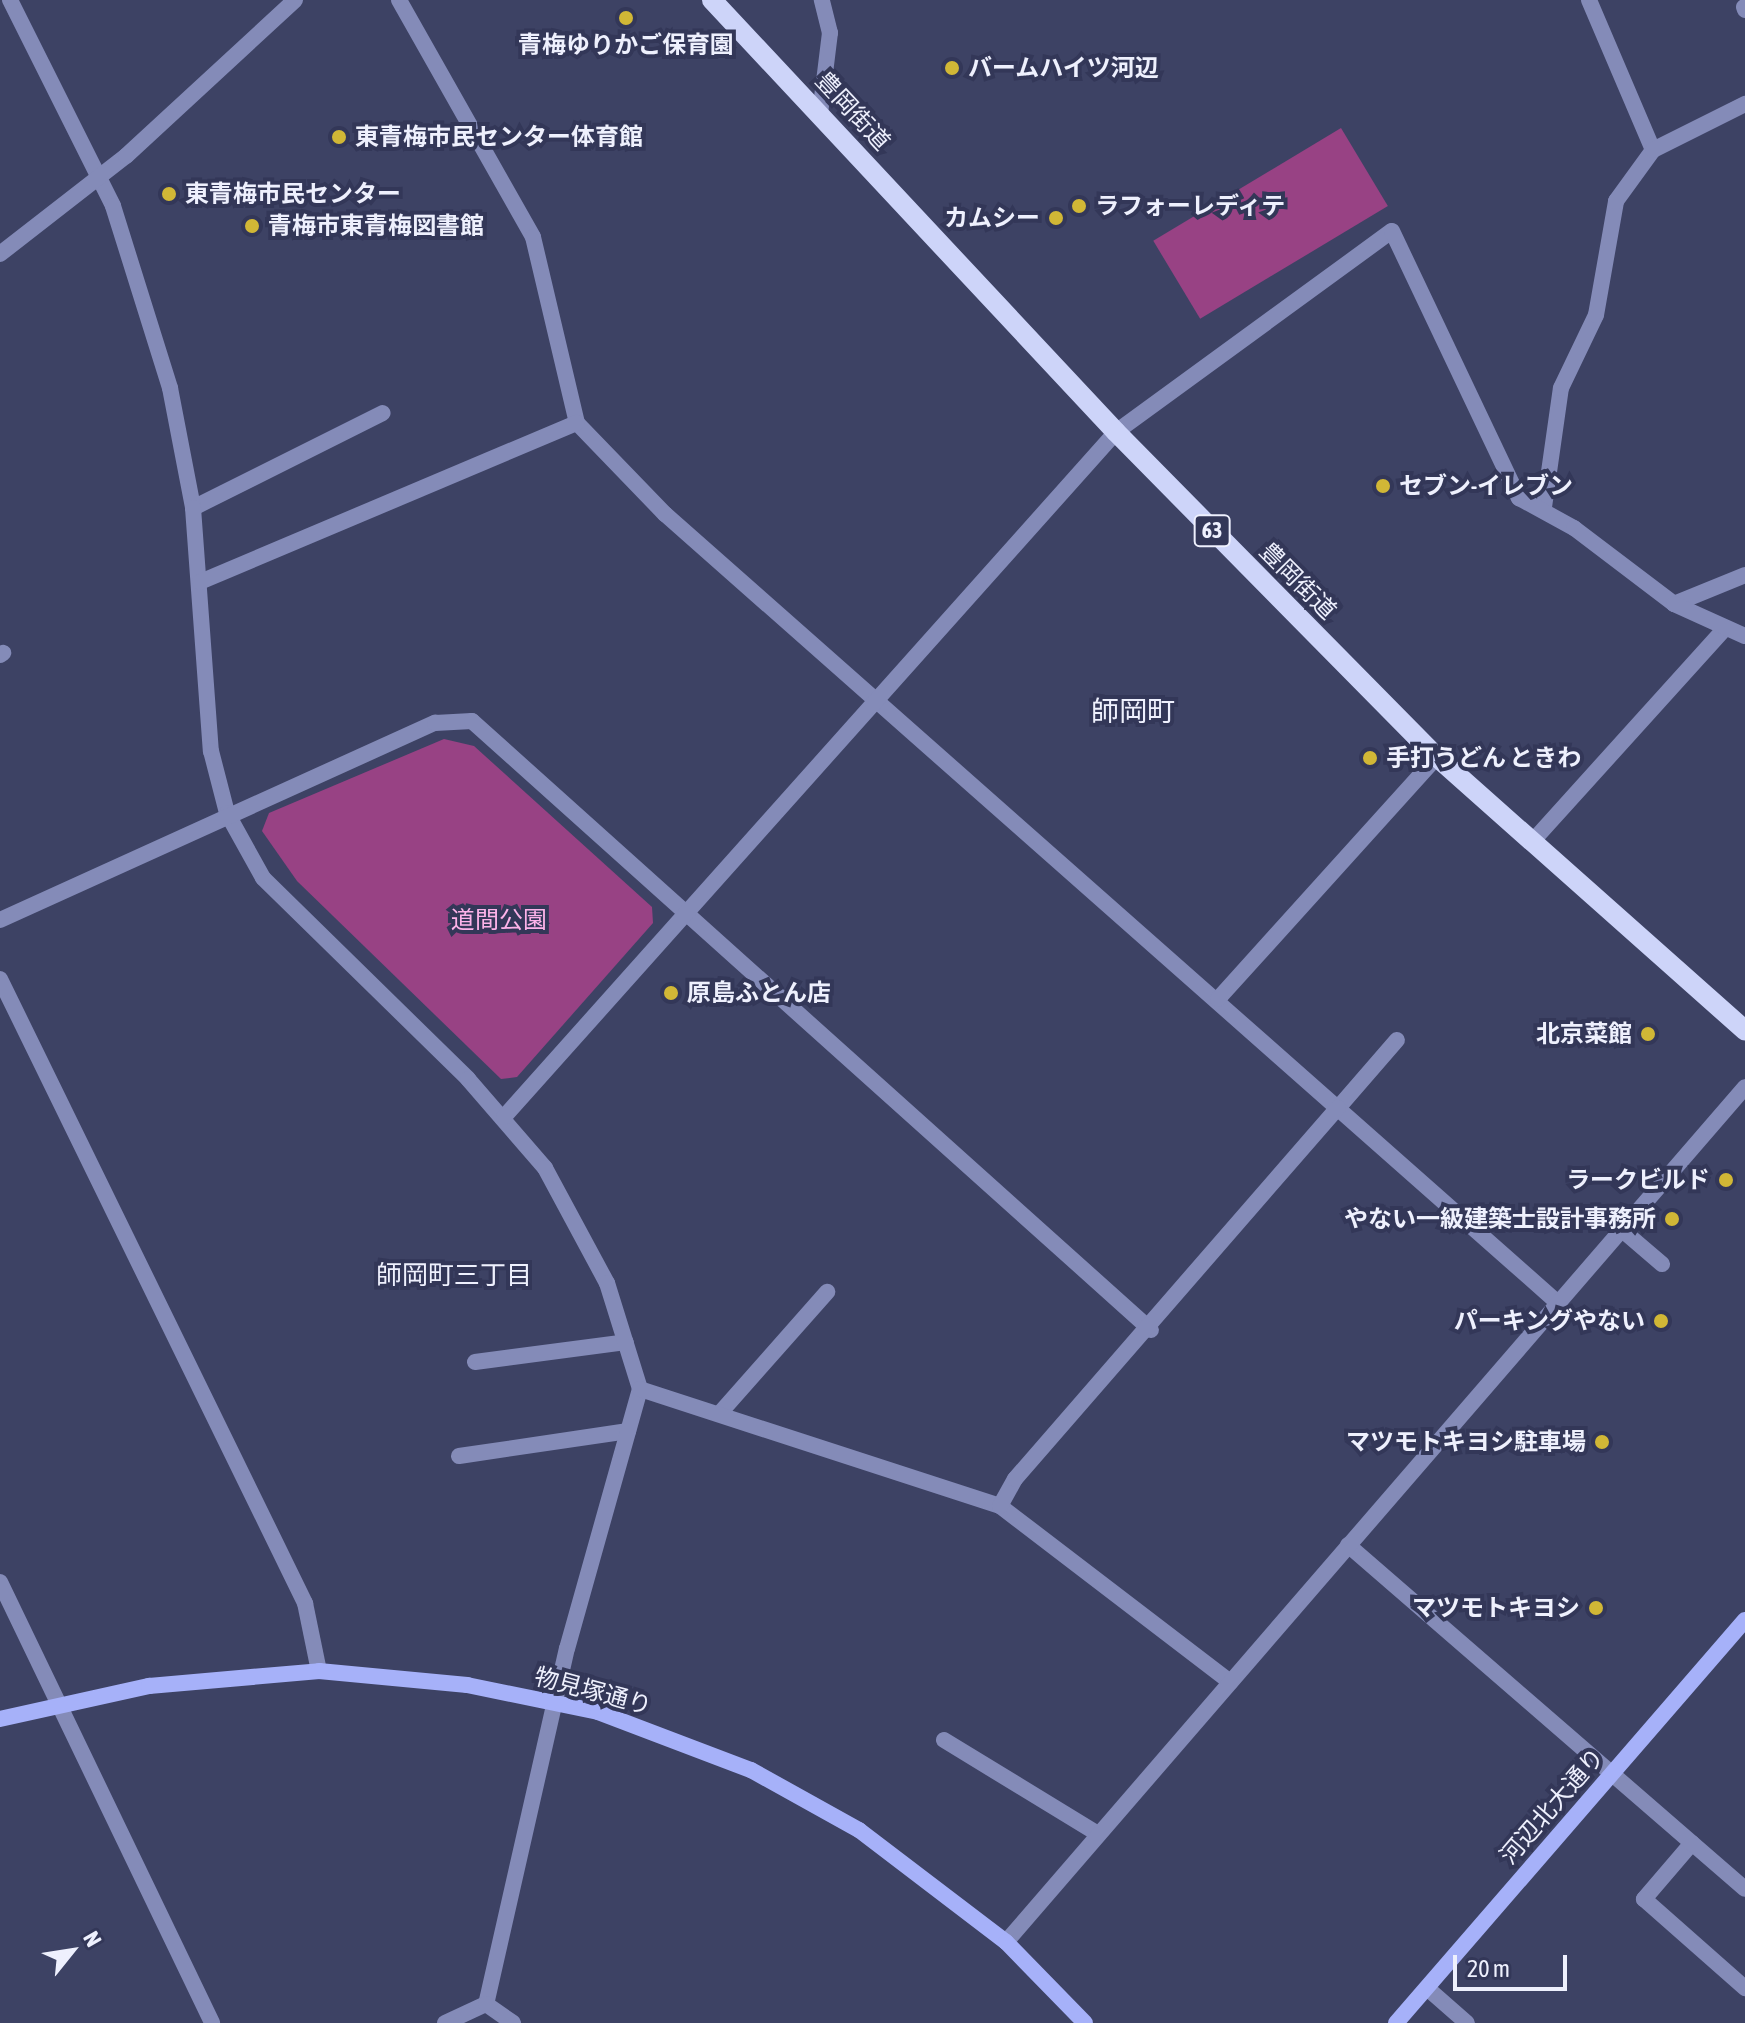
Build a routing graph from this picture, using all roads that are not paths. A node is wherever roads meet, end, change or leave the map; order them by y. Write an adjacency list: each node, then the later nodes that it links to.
1 (10, 0): 10 (street)
2 (295, 0): 10 (street)
3 (399, 0): 13 (street)
4 (712, 0): 8 (main road, 豊岡街道 / 63)
5 (822, 0): 8 (street)
6 (1589, 0): 9 (street)
7 (1745, 104): 9 (street)
8 (820, 114): 14 (main road, 豊岡街道 / 63)
9 (1653, 150): 15 (street)
10 (99, 180): 11 (street); 16 (street)
11 (0, 254)
12 (383, 413): 16 (street)
13 (577, 423): 18 (street); 22 (street)
14 (1116, 432): 15 (street); 22 (street); 23 (main road, 豊岡街道 / 63)
15 (1544, 507): 19 (street)
16 (193, 508): 18 (street)
17 (1745, 575): 19 (street)
18 (200, 582): 24 (street)
19 (1674, 604): 20 (street)
20 (1725, 628): 21 (street); 25 (street)
21 (1745, 636)
22 (879, 697): 26 (street); 29 (street)
23 (1437, 757): 25 (main road, 豊岡街道 / 63); 29 (street)
24 (227, 813): 26 (street); 27 (street); 34 (street)
25 (1531, 843): 30 (main road, 豊岡街道 / 63)
26 (686, 914): 34 (street); 39 (street)
27 (0, 920)
28 (0, 979): 50 (street)
29 (1218, 999): 33 (street)
30 (1745, 1030)
31 (1397, 1040): 33 (street)
32 (1745, 1087): 35 (street)
33 (1338, 1108): 38 (street); 39 (street)
34 (504, 1117): 40 (street)
35 (1621, 1229): 36 (street); 38 (street)
36 (1662, 1264)
37 (827, 1292): 43 (street)
38 (1557, 1302): 47 (street)
39 (1151, 1330): 46 (street)
40 (626, 1342): 41 (street); 42 (street)
41 (475, 1362)
42 (640, 1389): 43 (street); 44 (street)
43 (720, 1413): 46 (street)
44 (628, 1431): 45 (street); 52 (street)
45 (459, 1456)
46 (1000, 1506): 51 (street)
47 (1348, 1545): 51 (street); 56 (street)
48 (0, 1582): 53 (street)
49 (1745, 1620): 56 (street, 河辺北大通り)
50 (319, 1671): 52 (street, 物見塚通り); 53 (street, 物見塚通り)
51 (1230, 1682): 57 (street)
52 (558, 1703): 60 (street, 物見塚通り); 63 (street)
53 (59, 1704): 54 (street, 物見塚通り); 64 (street)
54 (0, 1719)
55 (944, 1740): 57 (street)
56 (1612, 1772): 58 (street); 61 (street, 河辺北大通り)
57 (1098, 1834): 60 (street)
58 (1692, 1843): 59 (street); 62 (street)
59 (1745, 1889)
60 (1006, 1942): 67 (street, 物見塚通り)
61 (1427, 1988): 68 (street, 河辺北大通り); 69 (street)
62 (1745, 1988)
63 (486, 2004): 65 (street); 66 (street)
64 (212, 2023)
65 (445, 2023)
66 (513, 2023)
67 (1085, 2023)
68 (1396, 2023)
69 (1467, 2023)

